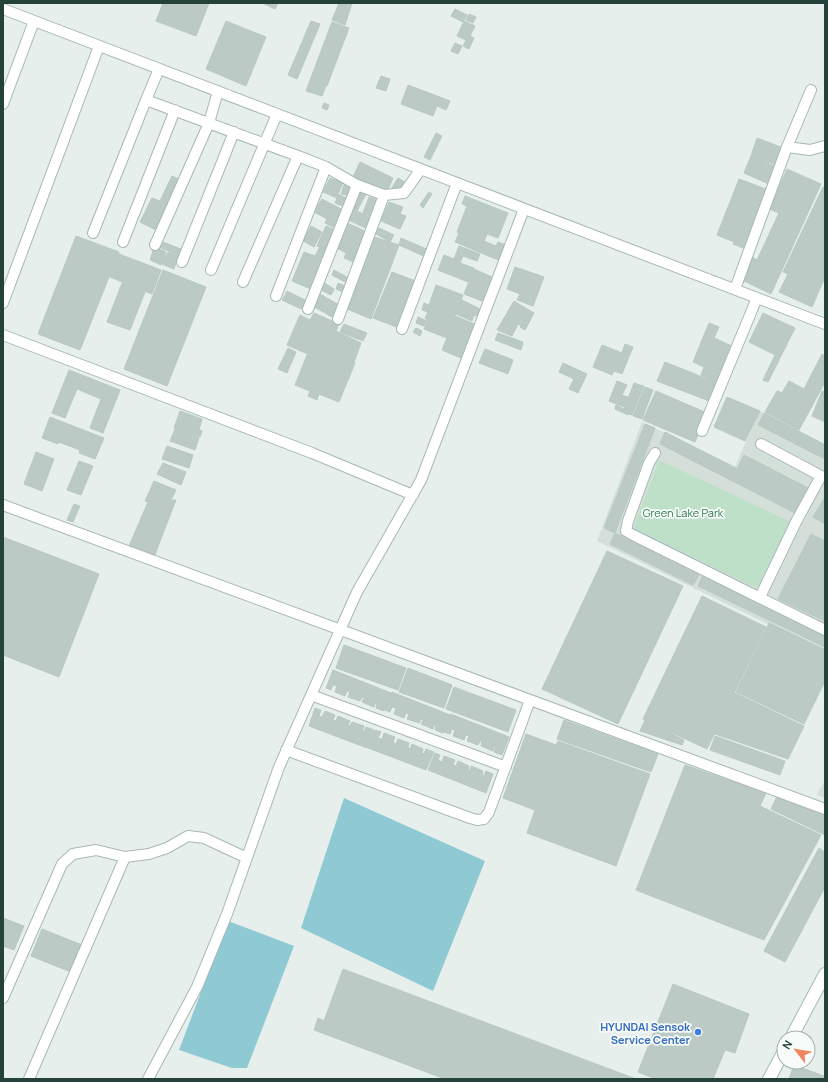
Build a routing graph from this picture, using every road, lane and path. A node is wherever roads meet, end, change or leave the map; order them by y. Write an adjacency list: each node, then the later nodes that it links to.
1 (3, 9): 2 (street)
2 (34, 21): 3 (street); 8 (street)
3 (99, 46): 4 (street); 32 (street)
4 (159, 69): 6 (street); 7 (street)
5 (811, 90): 15 (street)
6 (218, 91): 10 (street); 11 (street)
7 (146, 100): 9 (street); 23 (street)
8 (3, 104)
9 (175, 110): 11 (street); 24 (street)
10 (277, 114): 13 (street); 18 (street)
11 (209, 123): 12 (street); 25 (street)
12 (234, 132): 13 (street); 26 (street)
13 (265, 144): 16 (street); 27 (street)
14 (825, 146): 15 (street)
15 (786, 147): 29 (street)
16 (298, 156): 17 (street); 28 (street)
17 (326, 168): 20 (street); 30 (street)
18 (421, 169): 19 (street); 21 (street)
19 (457, 183): 22 (street); 36 (street)
20 (357, 185): 21 (street); 33 (street)
21 (384, 195): 34 (street)
22 (524, 209): 29 (street); 42 (street)
23 (93, 233)
24 (123, 242)
25 (155, 245)
26 (182, 262)
27 (212, 270)
28 (243, 282)
29 (735, 289): 31 (street)
30 (276, 296)
31 (757, 298): 35 (street); 38 (street)
32 (3, 303)
33 (308, 309)
34 (338, 319)
35 (825, 324)
36 (402, 330)
37 (3, 335): 42 (street)
38 (702, 431)
39 (761, 444): 41 (street)
40 (655, 452): 44 (street)
41 (823, 477): 44 (street)
42 (413, 495): 45 (street)
43 (3, 505): 45 (street)
44 (760, 597): 46 (street)
45 (340, 629): 47 (street); 48 (street)
46 (825, 630)
47 (311, 695): 49 (street); 50 (street)
48 (530, 700): 50 (street); 51 (street)
49 (286, 750): 50 (street); 53 (street)
50 (506, 768)
51 (825, 809)
52 (126, 857): 53 (street); 55 (street); 58 (street)
53 (247, 858): 59 (street)
54 (825, 974): 56 (main road)
55 (3, 998)
56 (795, 1030)
57 (776, 1066): 60 (main road)
58 (29, 1079)
59 (148, 1079)
60 (769, 1079)

